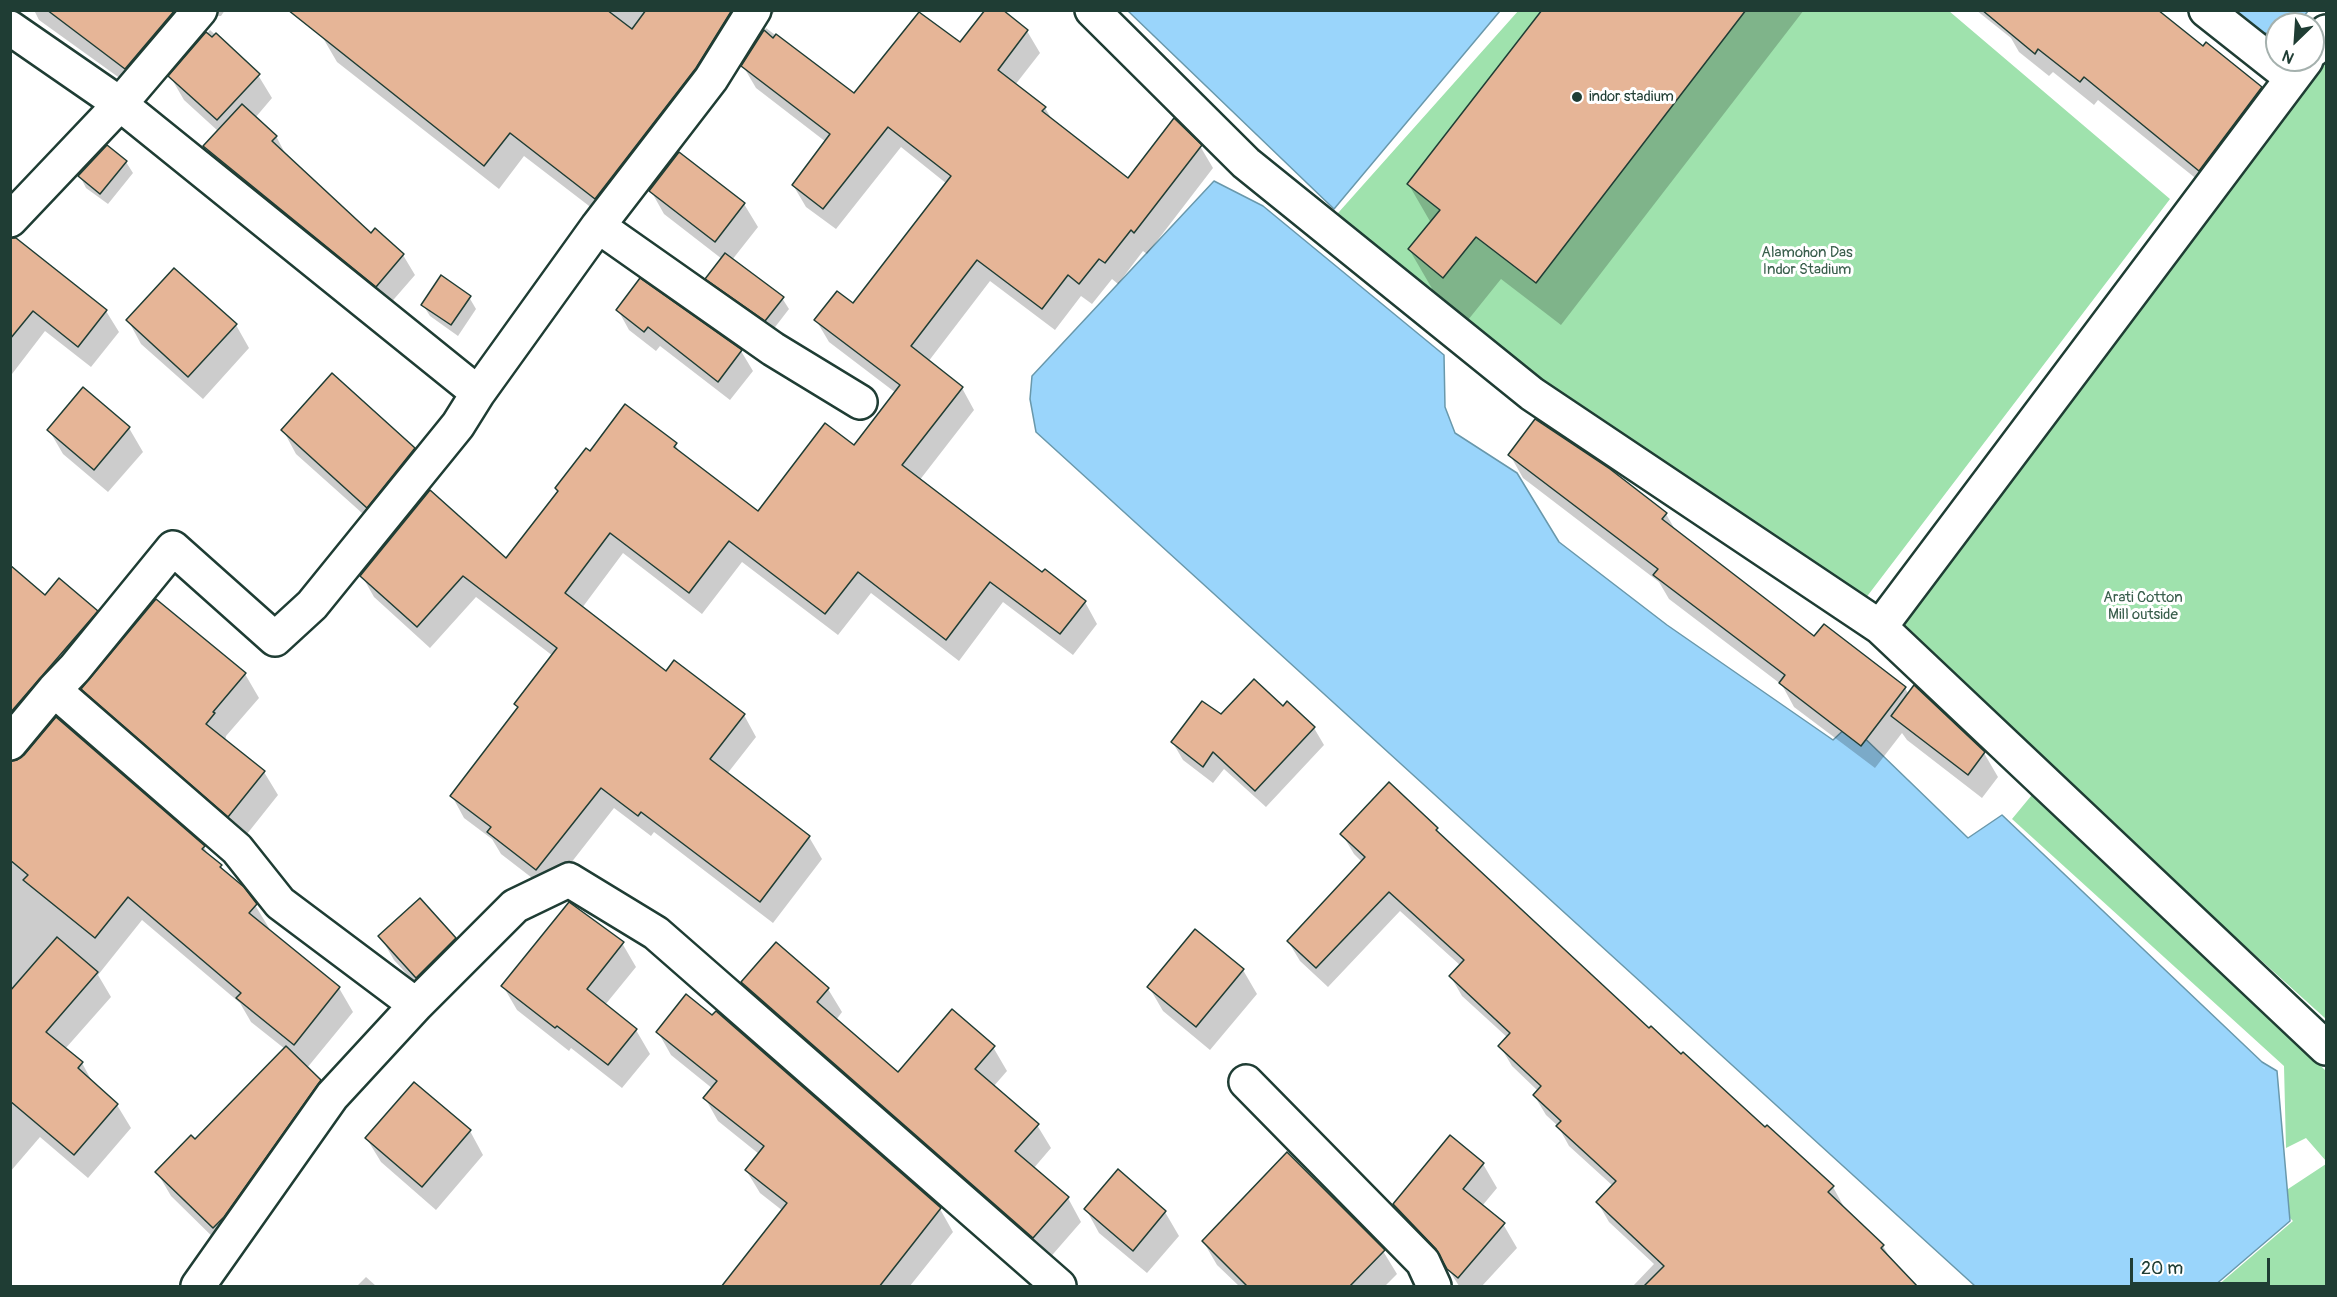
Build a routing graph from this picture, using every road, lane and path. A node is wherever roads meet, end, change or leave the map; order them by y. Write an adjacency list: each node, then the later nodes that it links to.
1 (200, 10): 8 (street)
2 (754, 10): 10 (street)
3 (1092, 10): 13 (street)
4 (2206, 10): 6 (street)
5 (10, 28): 8 (street)
6 (2265, 47)
7 (2297, 72): 13 (street)
8 (120, 104): 9 (street); 11 (street)
9 (10, 220)
10 (598, 226): 11 (street); 12 (street)
11 (478, 393): 14 (street)
12 (860, 402)
13 (1880, 627): 17 (street)
14 (54, 690): 15 (street); 16 (street)
15 (10, 743)
16 (416, 1005): 19 (street); 20 (street)
17 (2326, 1048)
18 (1246, 1082): 21 (street)
19 (198, 1287)
20 (1059, 1287)
21 (1434, 1287)

